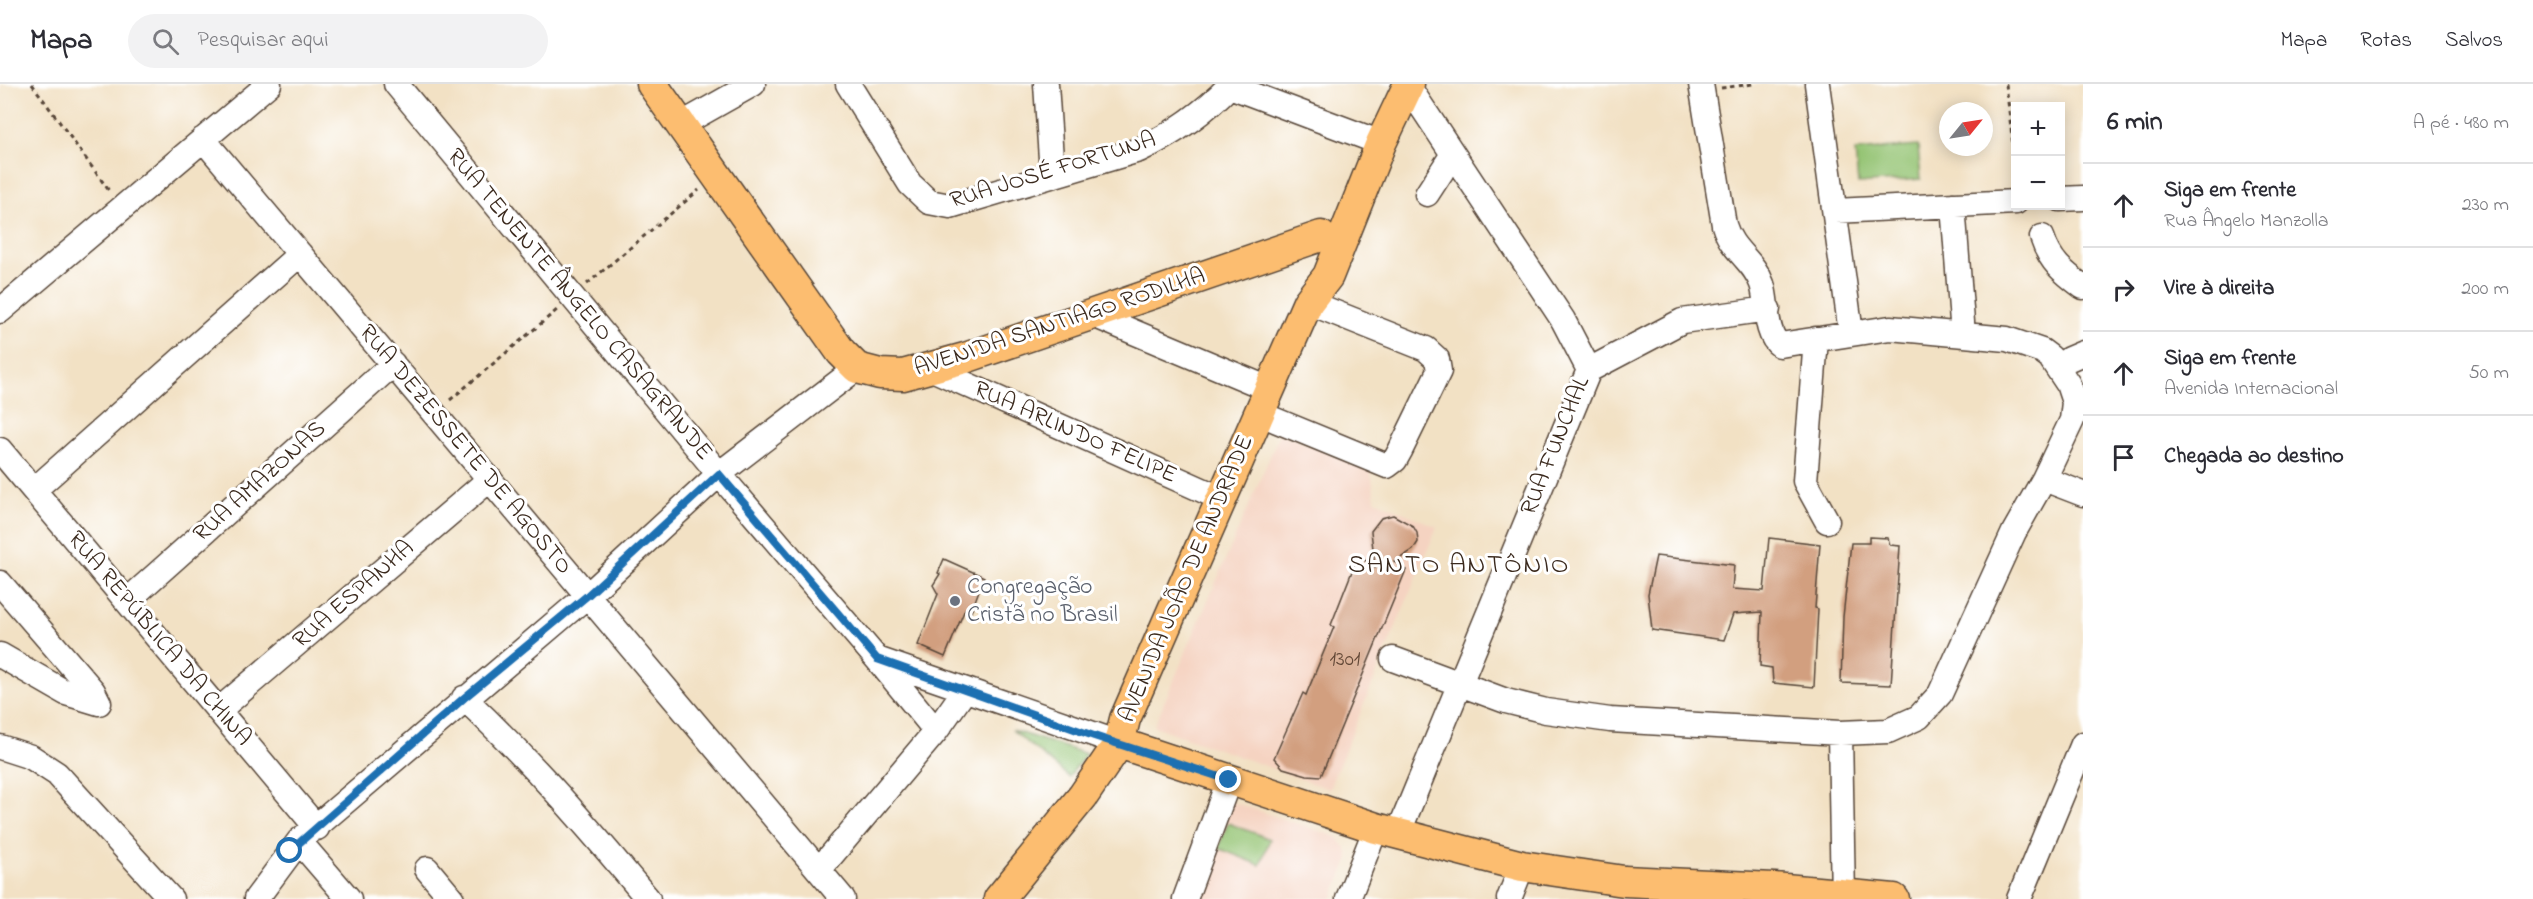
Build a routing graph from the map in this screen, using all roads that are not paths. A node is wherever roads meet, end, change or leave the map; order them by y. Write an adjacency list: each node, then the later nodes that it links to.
1 (269, 84): 12 (street)
2 (396, 84): 43 (street, RUA TENENTE ÂNGELO CASAGRANDE)
3 (652, 84): 11 (main road)
4 (753, 84): 11 (street)
5 (848, 84): 15 (street, RUA JOSÉ FORTUNA)
6 (1046, 84): 15 (street)
7 (1817, 84): 21 (street)
8 (1231, 85): 13 (street); 15 (street, RUA JOSÉ FORTUNA)
9 (1409, 85): 13 (main road, AVENIDA JOÃO DE ANDRADE); 14 (street, RUA FUNCHAL)
10 (1701, 88): 28 (street)
11 (682, 124): 36 (main road)
12 (203, 139): 25 (street, RUA DEZESSETE DE AGOSTO); 29 (street)
13 (1381, 143): 22 (main road, AVENIDA JOÃO DE ANDRADE); 26 (main road, AVENIDA JOÃO DE ANDRADE)
14 (1453, 154): 16 (street); 39 (street, RUA FUNCHAL)
15 (1052, 174)
16 (1427, 194)
17 (2083, 198): 18 (street)
18 (2065, 199)
19 (2011, 202): 20 (street)
20 (1953, 205): 21 (street); 32 (street)
21 (1835, 211): 31 (street)
22 (1322, 236): 24 (main road, AVENIDA SANTIAGO RODILHA); 26 (main road, AVENIDA JOÃO DE ANDRADE)
23 (2042, 237): 27 (street)
24 (1286, 248): 26 (main road); 30 (main road, AVENIDA SANTIAGO RODILHA)
25 (300, 254): 35 (street, RUA DEZESSETE DE AGOSTO); 46 (street)
26 (1312, 286): 41 (main road, AVENIDA JOÃO DE ANDRADE); 41 (street)
27 (2083, 287)
28 (1768, 309): 33 (street); 39 (street)
29 (0, 311)
30 (1091, 314): 37 (main road, AVENIDA SANTIAGO RODILHA); 41 (street)
31 (1851, 333): 32 (street); 33 (street)
32 (1963, 335): 38 (street)
33 (1816, 339): 49 (street)
34 (2083, 353): 38 (street)
35 (393, 364): 44 (street, RUA DEZESSETE DE AGOSTO); 52 (street, RUA AMAZONAS)
36 (857, 368): 37 (main road, AVENIDA SANTIAGO RODILHA); 43 (street)
37 (930, 368): 48 (street, RUA ARLINDO FELIPE)
38 (2058, 368): 40 (street)
39 (1589, 370): 56 (street, RUA FUNCHAL)
40 (2079, 400): 45 (street)
41 (1263, 401): 48 (main road, AVENIDA JOÃO DE ANDRADE)
42 (0, 450): 46 (street, RUA REPÚBLICA DA CHINA)
43 (719, 474): 51 (street); 54 (street, RUA TENENTE ÂNGELO CASAGRANDE)
44 (490, 479): 51 (street, RUA DEZESSETE DE AGOSTO); 59 (street, RUA ESPANHA)
45 (2044, 479): 47 (street); 61 (street)
46 (34, 490): 52 (street, RUA REPÚBLICA DA CHINA)
47 (2083, 494)
48 (1220, 498): 62 (main road, AVENIDA JOÃO DE ANDRADE)
49 (1827, 521)
50 (0, 583): 53 (street)
51 (588, 595): 58 (street); 70 (street, RUA DEZESSETE DE AGOSTO)
52 (127, 601): 59 (street, RUA REPÚBLICA DA CHINA)
53 (0, 655)
54 (877, 659): 57 (street); 60 (street, RUA TENENTE ÂNGELO CASAGRANDE)
55 (1393, 659): 56 (street)
56 (1459, 685): 61 (street); 66 (street, RUA FUNCHAL)
57 (965, 690): 60 (street); 62 (street)
58 (464, 698): 67 (street); 77 (street)
59 (219, 710): 67 (street, RUA REPÚBLICA DA CHINA)
60 (936, 732): 70 (street)
61 (1840, 733): 72 (street)
62 (1119, 743): 65 (main road); 79 (main road, AVENIDA JOÃO DE ANDRADE)
63 (2083, 744): 84 (street)
64 (0, 747): 73 (street)
65 (1229, 780): 66 (main road); 80 (street)
66 (1387, 831): 68 (main road); 81 (street, RUA FUNCHAL)
67 (308, 834): 74 (street); 75 (street, RUA REPÚBLICA DA CHINA)
68 (1522, 866): 71 (main road); 82 (street)
69 (427, 869): 76 (street)
70 (819, 870): 78 (street, RUA DEZESSETE DE AGOSTO)
71 (1667, 891): 72 (main road)
72 (1843, 896): 83 (main road)
73 (171, 899)
74 (256, 899)
75 (349, 899)
76 (452, 899)
77 (648, 899)
78 (843, 899)
79 (999, 899)
80 (1185, 899)
81 (1348, 899)
82 (1509, 899)
83 (1894, 899)
84 (2019, 899)

